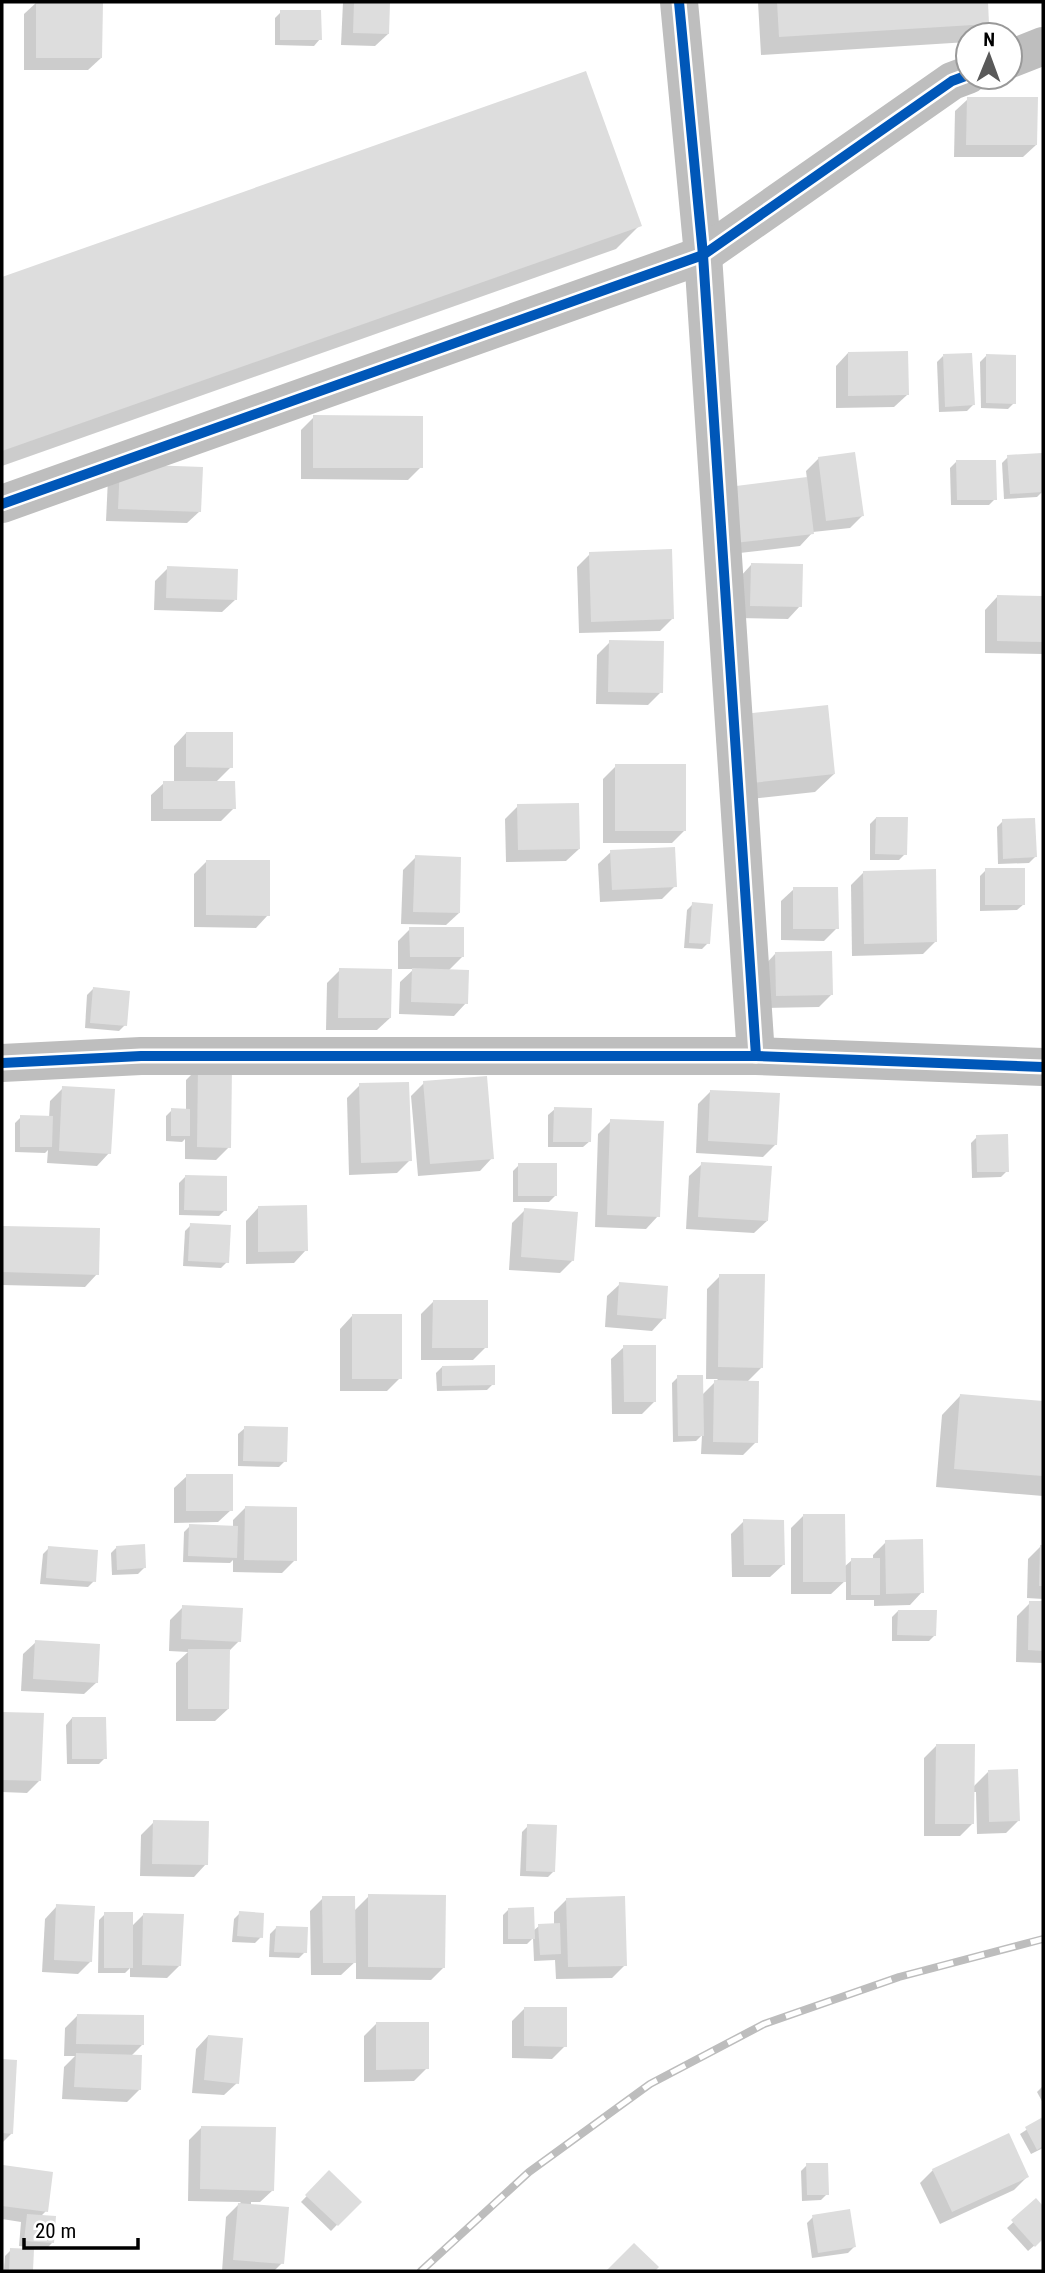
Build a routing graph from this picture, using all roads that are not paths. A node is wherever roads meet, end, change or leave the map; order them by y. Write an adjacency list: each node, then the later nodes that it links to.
1 (679, 2): 5 (street)
2 (1043, 46): 3 (street)
3 (1024, 53)
4 (954, 80): 5 (street)
5 (703, 255): 6 (street); 7 (street)
6 (2, 503)
7 (756, 1056): 8 (street); 9 (street)
8 (2, 1063)
9 (1043, 1067)

